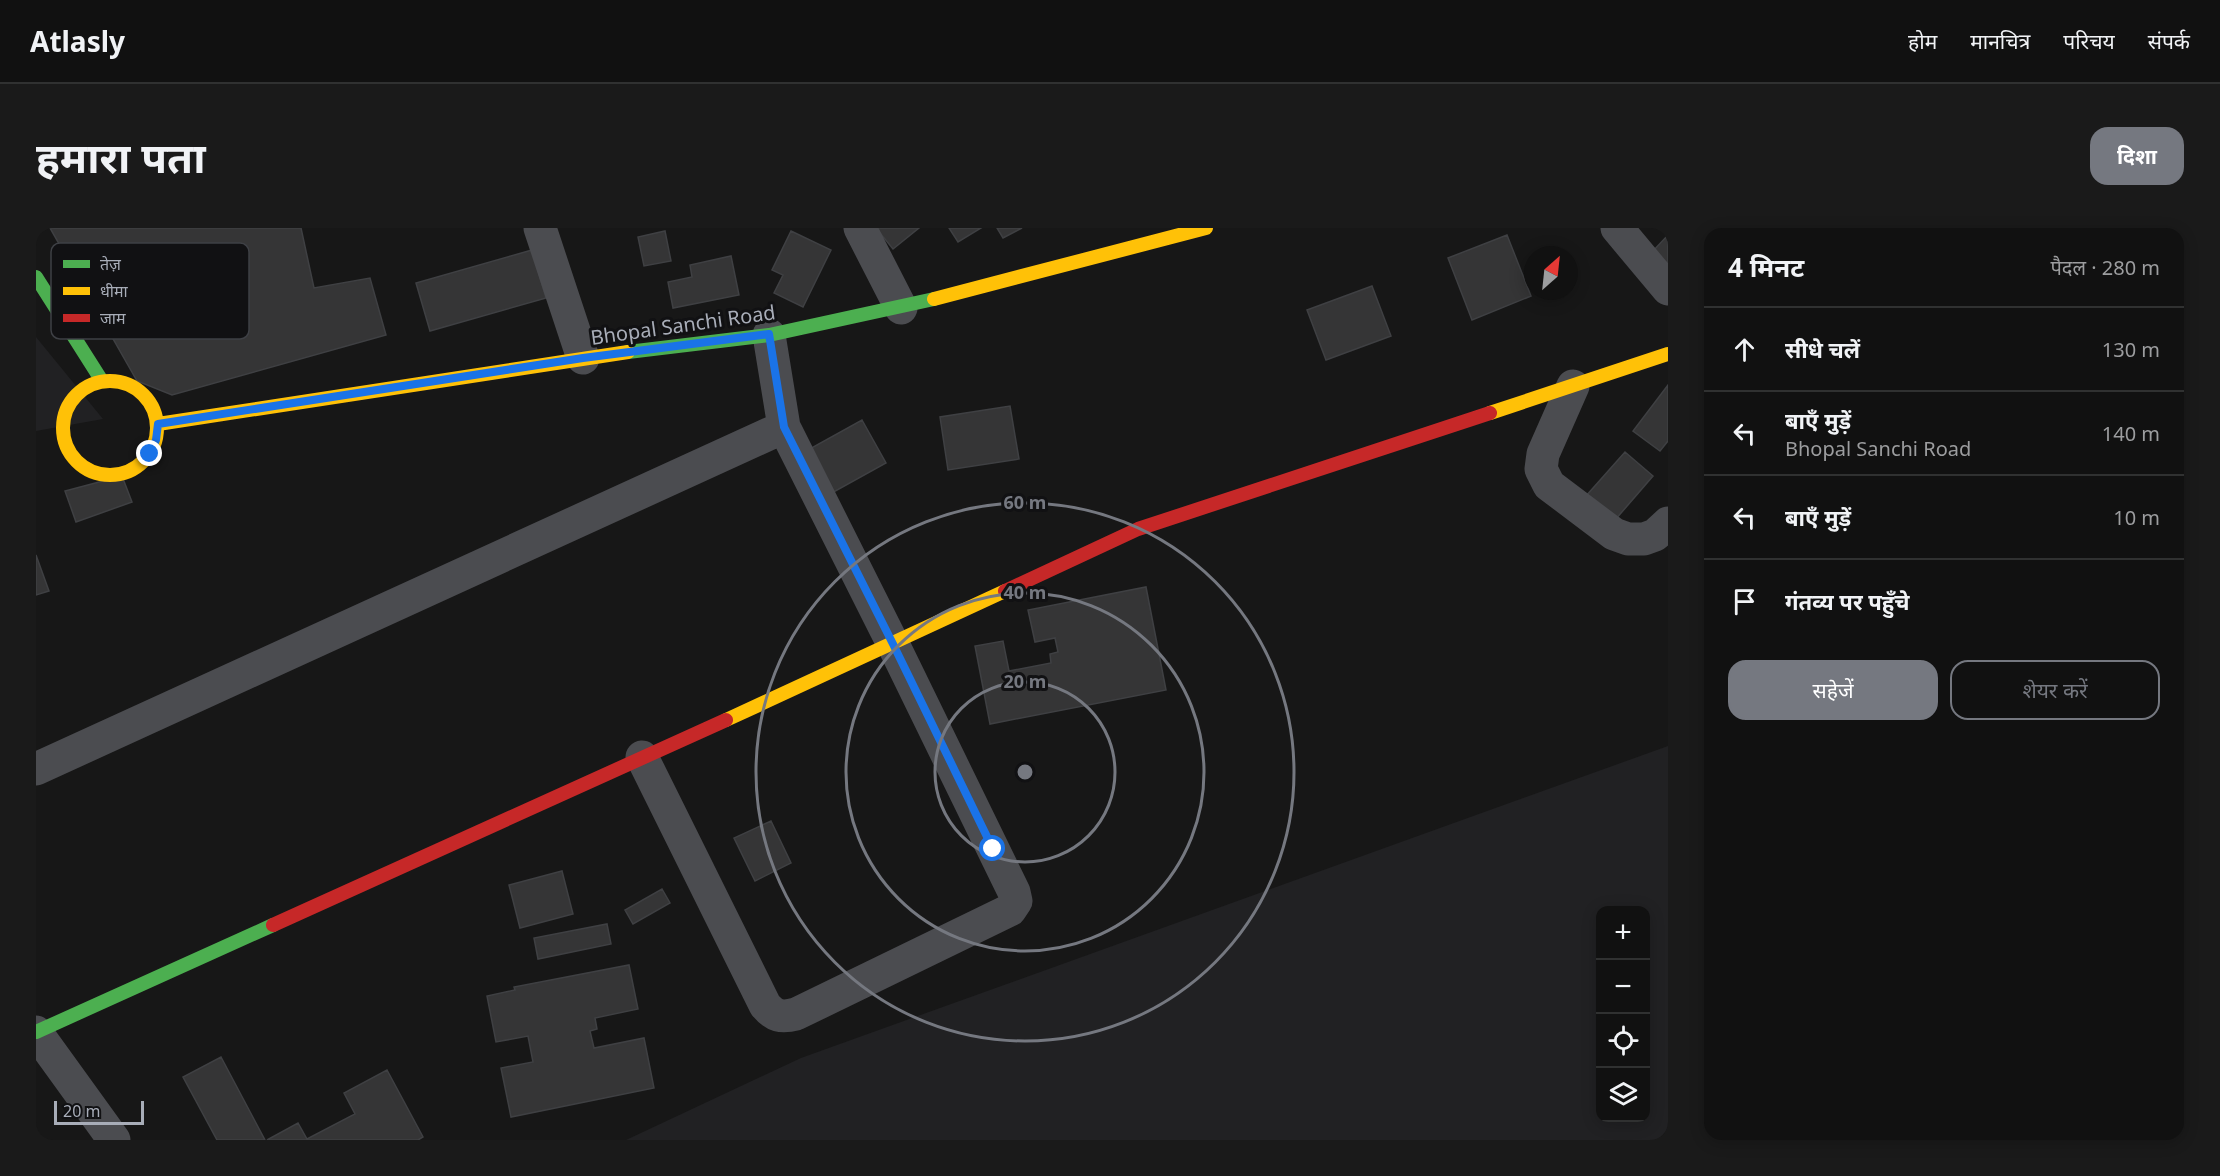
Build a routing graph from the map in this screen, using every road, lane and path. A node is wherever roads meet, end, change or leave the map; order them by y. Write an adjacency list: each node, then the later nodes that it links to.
1 (540, 228): 12 (street)
2 (860, 228): 8 (street)
3 (1617, 228): 6 (street)
4 (1200, 229): 8 (street, Bhopal Sanchi Road)
5 (36, 277): 7 (street)
6 (1668, 289)
7 (51, 301)
8 (901, 308): 9 (street, Bhopal Sanchi Road)
9 (769, 334): 12 (street, Bhopal Sanchi Road); 16 (street)
10 (75, 339): 13 (street)
11 (1668, 354): 14 (street)
12 (583, 358): 15 (street, Bhopal Sanchi Road)
13 (102, 381): 15 (street); 15 (street)
14 (1573, 386): 17 (street); 18 (street)
15 (158, 424)
16 (784, 427): 18 (street); 20 (street)
17 (1668, 523)
18 (893, 644): 19 (street); 19 (street)
19 (642, 757): 21 (street)
20 (36, 769)
21 (36, 1032): 22 (street)
22 (114, 1140)

